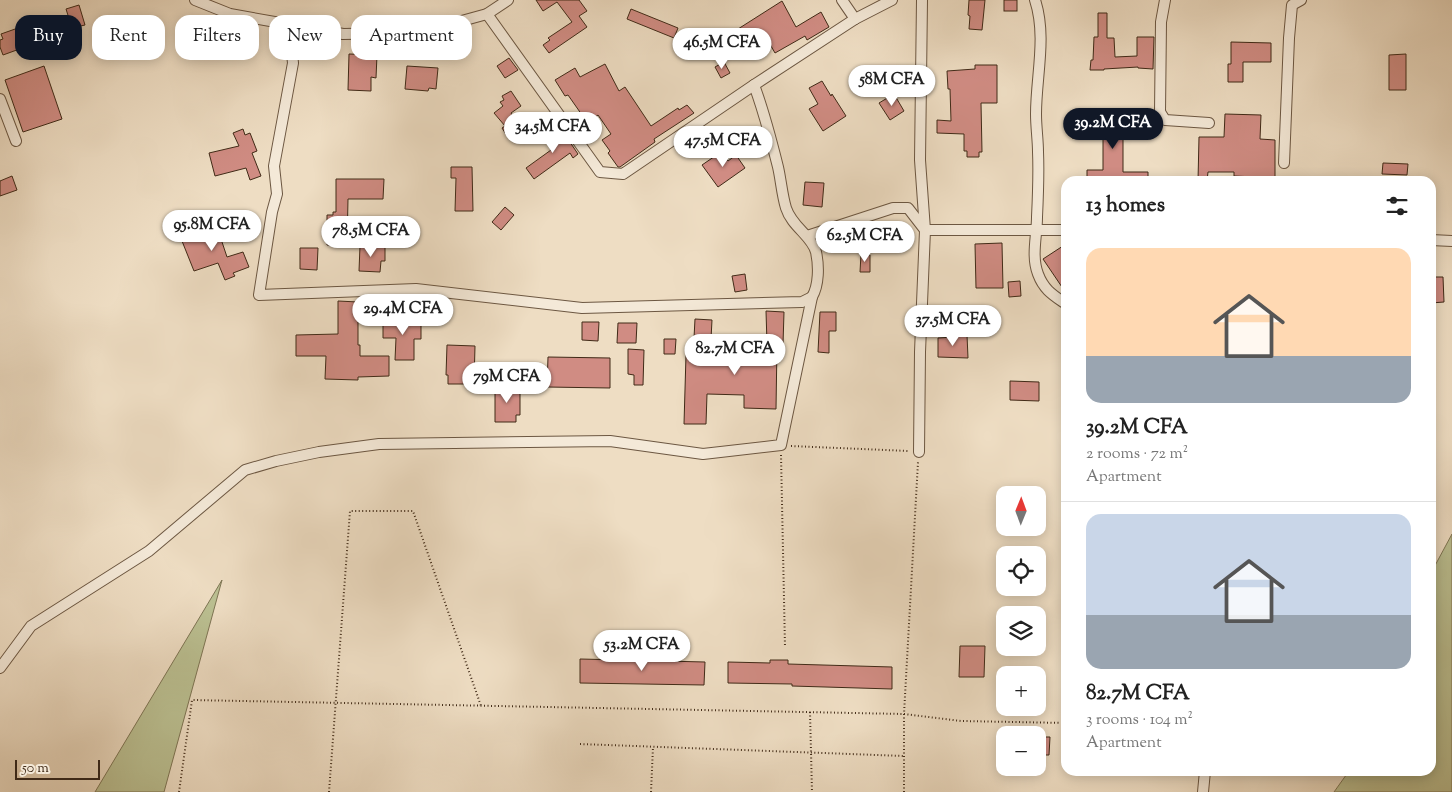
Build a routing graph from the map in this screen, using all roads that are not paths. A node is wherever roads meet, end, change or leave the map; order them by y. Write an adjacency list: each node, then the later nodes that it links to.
1 (195, 0): 11 (street)
2 (508, 0): 9 (street)
3 (842, 0): 10 (street)
4 (892, 0): 10 (street)
5 (922, 0): 19 (street)
6 (1035, 0): 20 (street)
7 (1165, 0): 16 (street)
8 (1301, 0): 18 (street)
9 (487, 14): 12 (street); 14 (street)
10 (855, 20): 14 (street)
11 (269, 22)
12 (341, 34)
13 (293, 60): 25 (street)
14 (754, 86): 22 (street)
15 (0, 100): 17 (street)
16 (1208, 123)
17 (16, 142)
18 (1284, 163)
19 (925, 230): 20 (street); 22 (street); 27 (street)
20 (1037, 230): 21 (street); 26 (street)
21 (1061, 230)
22 (807, 236): 25 (street)
23 (1436, 240): 24 (street)
24 (1452, 241)
25 (812, 297): 28 (street)
26 (1061, 301)
27 (918, 452)
28 (0, 668)
29 (1205, 776): 30 (street)
30 (1203, 792)

